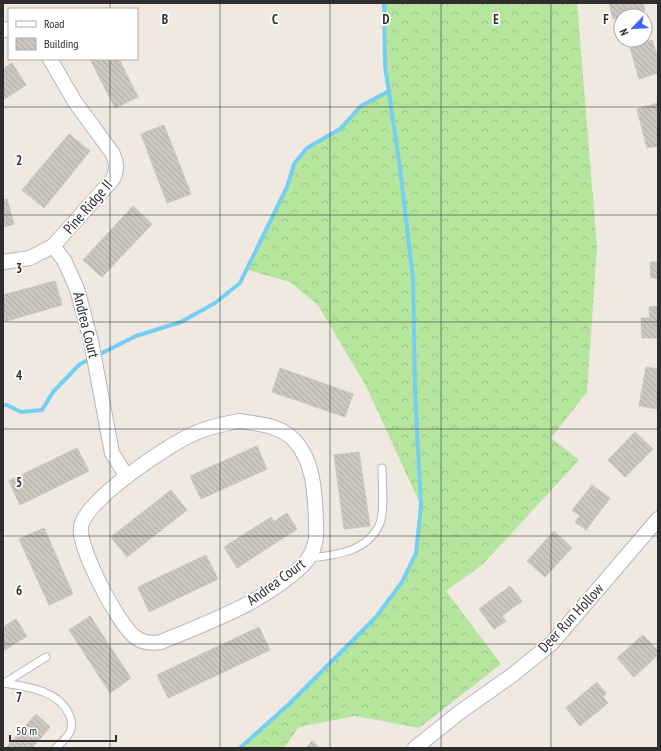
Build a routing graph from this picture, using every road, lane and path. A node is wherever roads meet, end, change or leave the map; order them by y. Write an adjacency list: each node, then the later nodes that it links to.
1 (51, 60): 2 (street, Pine Ridge II)
2 (53, 246): 3 (street, Pine Ridge II); 5 (street, Andrea Court)
3 (3, 262)
4 (382, 468): 7 (lane)
5 (126, 477): 7 (street, Andrea Court); 7 (street, Andrea Court)
6 (658, 519): 11 (street, Deer Run Hollow)
7 (310, 558)
8 (46, 656): 9 (lane)
9 (4, 684): 10 (lane)
10 (56, 748)
11 (415, 748)

